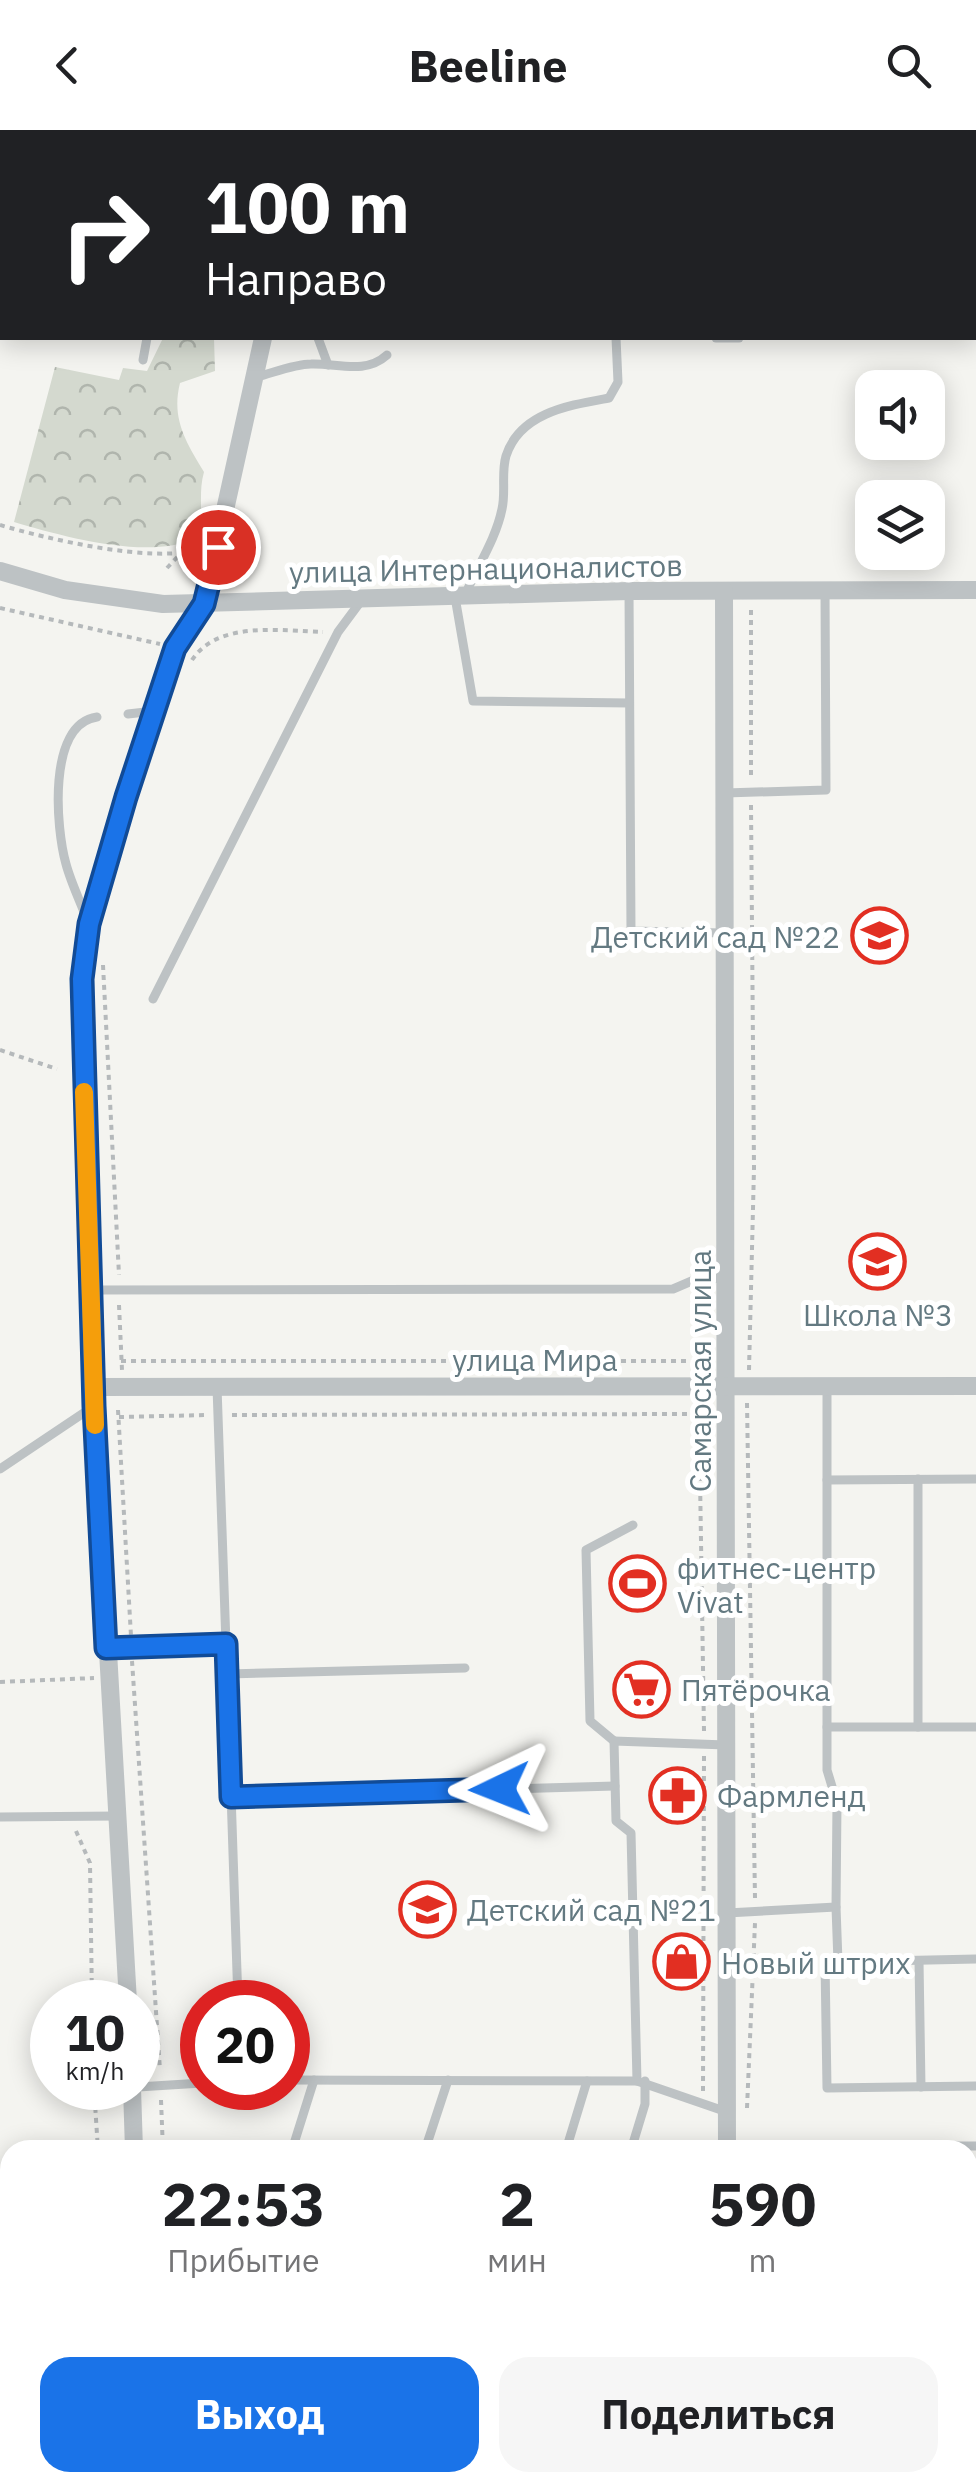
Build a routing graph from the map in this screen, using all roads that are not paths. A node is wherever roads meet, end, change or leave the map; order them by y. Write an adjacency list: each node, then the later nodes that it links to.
1 (147, 340): 6 (lane)
2 (264, 340): 8 (street)
3 (319, 340): 7 (lane)
4 (616, 340): 14 (lane)
5 (386, 354): 7 (lane)
6 (143, 360)
7 (328, 365): 8 (lane)
8 (256, 377): 16 (street)
9 (0, 572): 16 (street, улица Интернационалистов)
10 (824, 589): 11 (street, улица Интернационалистов); 13 (street, улица Интернационалистов); 21 (lane)
11 (976, 590)
12 (629, 591): 13 (street, улица Интернационалистов); 14 (street, улица Интернационалистов); 17 (lane)
13 (724, 591): 21 (street, Самарская улица)
14 (460, 594): 15 (street, улица Интернационалистов); 17 (lane)
15 (362, 598): 16 (street, улица Интернационалистов); 24 (lane)
16 (204, 604): 18 (street)
17 (629, 703): 23 (lane)
18 (154, 711): 19 (lane); 22 (street)
19 (128, 714)
20 (97, 717): 22 (lane)
21 (725, 793): 23 (street, Самарская улица)
22 (89, 924): 26 (street)
23 (726, 933): 25 (street, Самарская улица)
24 (153, 999)
25 (727, 1279): 26 (lane); 29 (street, Самарская улица)
26 (90, 1290): 31 (street)
27 (217, 1386): 29 (street, улица Мира); 31 (street, улица Мира); 37 (lane)
28 (976, 1386): 30 (street, улица Мира)
29 (726, 1387): 30 (street, улица Мира); 45 (street, Самарская улица)
30 (827, 1387): 35 (lane)
31 (94, 1396): 32 (lane); 38 (street)
32 (0, 1468)
33 (918, 1479): 34 (lane); 35 (lane); 42 (lane)
34 (976, 1479)
35 (826, 1480): 41 (lane)
36 (633, 1526): 44 (lane)
37 (226, 1644): 38 (lane); 40 (lane)
38 (106, 1648): 48 (street)
39 (465, 1668): 40 (lane)
40 (228, 1674): 47 (lane)
41 (827, 1727): 42 (lane); 50 (lane)
42 (918, 1727): 43 (lane)
43 (976, 1727)
44 (614, 1741): 45 (lane); 46 (lane)
45 (726, 1745): 51 (street, Самарская улица)
46 (615, 1786): 47 (lane); 61 (lane)
47 (231, 1797): 56 (lane)
48 (118, 1816): 49 (lane); 55 (street)
49 (0, 1817)
50 (836, 1907): 51 (lane); 54 (lane)
51 (726, 1914): 65 (street, Самарская улица)
52 (918, 1960): 53 (lane); 54 (lane); 63 (lane)
53 (976, 1960)
54 (838, 1962): 63 (lane)
55 (127, 1980)
56 (237, 1980)
57 (310, 2080): 58 (lane)
58 (314, 2080): 59 (lane); 67 (lane)
59 (448, 2080): 60 (lane); 68 (lane)
60 (587, 2081): 61 (lane); 69 (lane)
61 (641, 2081): 65 (lane); 70 (lane)
62 (976, 2086): 63 (lane)
63 (921, 2087)
64 (134, 2110): 66 (street)
65 (727, 2112): 71 (street, Самарская улица)
66 (134, 2140)
67 (295, 2140)
68 (429, 2140)
69 (569, 2140)
70 (634, 2140)
71 (727, 2140)

